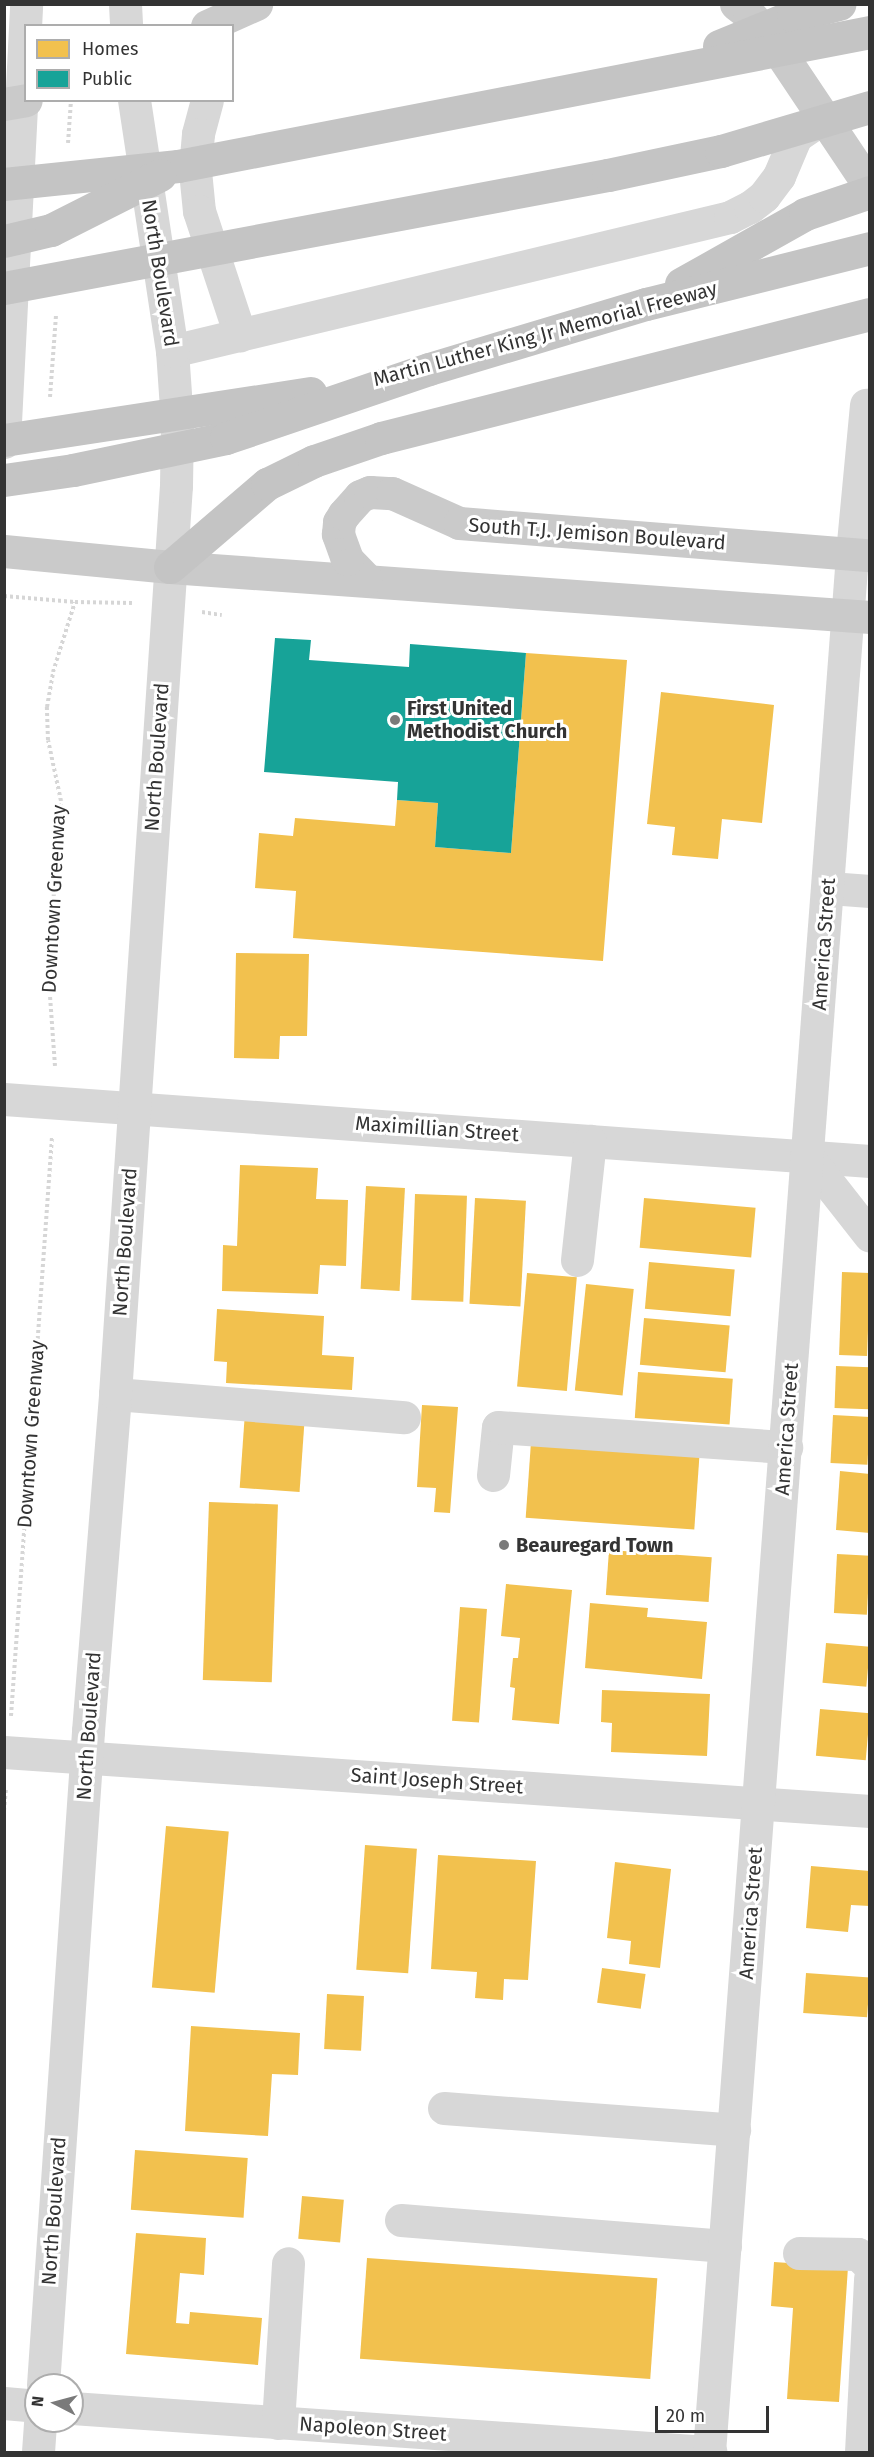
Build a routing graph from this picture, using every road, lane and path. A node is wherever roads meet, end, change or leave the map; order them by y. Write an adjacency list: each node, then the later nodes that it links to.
1 (26, 4): 6 (street)
2 (125, 4): 7 (street)
3 (736, 4): 10 (main road)
4 (763, 4): 10 (main road)
5 (839, 4): 11 (highway, bridge)
6 (24, 24)
7 (126, 24)
8 (24, 26): 12 (street)
9 (870, 32): 11 (highway, bridge)
10 (771, 39): 17 (main road)
11 (637, 78): 19 (highway, bridge)
12 (17, 102): 34 (street)
13 (71, 102): 18 (path)
14 (134, 102): 30 (street, North Boulevard)
15 (206, 102): 29 (street)
16 (870, 107): 25 (highway, bridge)
17 (823, 118): 21 (main road); 29 (street)
18 (68, 148)
19 (178, 166): 20 (highway, bridge); 23 (highway, bridge)
20 (4, 184)
21 (870, 187)
22 (870, 192): 27 (highway)
23 (4, 241)
24 (870, 249): 27 (highway, Martin Luther King Jr Memorial Freeway)
25 (4, 288)
26 (57, 303): 32 (path)
27 (646, 304): 31 (highway, Martin Luther King Jr Memorial Freeway)
28 (870, 314): 40 (highway)
29 (240, 335): 30 (street)
30 (172, 351): 40 (street, North Boulevard)
31 (429, 369): 34 (highway, Martin Luther King Jr Memorial Freeway, bridge); 36 (highway, bridge)
32 (50, 398)
33 (866, 405): 35 (street, America Street)
34 (4, 441)
35 (865, 463): 39 (street, America Street)
36 (4, 480)
37 (4, 551): 38 (main road)
38 (40, 553): 40 (main road); 43 (path)
39 (861, 554): 41 (main road, South T.J. Jemison Boulevard); 46 (street, America Street)
40 (170, 567): 41 (main road); 51 (street, North Boulevard)
41 (366, 579): 46 (main road)
42 (4, 596): 43 (path)
43 (36, 598): 44 (path)
44 (75, 602): 45 (path); 49 (path, Downtown Greenway)
45 (131, 603)
46 (859, 616): 47 (street, America Street)
47 (829, 888): 48 (street); 54 (street, America Street)
48 (870, 891)
49 (54, 1057)
50 (4, 1099): 51 (street, Maximillian Street)
51 (133, 1108): 52 (street, Maximillian Street); 58 (street, North Boulevard)
52 (590, 1141): 54 (street, Maximillian Street); 57 (street)
53 (51, 1143): 62 (path, Downtown Greenway)
54 (808, 1157): 55 (street, Maximillian Street); 56 (street); 60 (street, America Street)
55 (870, 1161)
56 (870, 1236)
57 (577, 1260)
58 (115, 1394): 59 (street); 63 (street, North Boulevard)
59 (404, 1417)
60 (786, 1448): 61 (street); 64 (street, America Street)
61 (493, 1475)
62 (7, 1739): 63 (street, Saint Joseph Street)
63 (86, 1759): 64 (street, Saint Joseph Street); 76 (street, North Boulevard)
64 (759, 1802): 67 (street, Saint Joseph Street); 69 (street, America Street)
65 (5, 1806): 66 (path)
66 (4, 1811)
67 (870, 1811)
68 (444, 2108): 69 (street)
69 (734, 2130): 71 (street, America Street)
70 (401, 2220): 71 (street)
71 (725, 2246): 84 (street, America Street)
72 (799, 2253): 74 (street)
73 (288, 2263): 80 (street)
74 (870, 2266)
75 (870, 2278): 85 (street)
76 (44, 2373)
77 (4, 2403): 78 (street)
78 (24, 2405)
79 (84, 2409): 80 (street, Napoleon Street)
80 (278, 2423): 82 (street, Napoleon Street)
81 (39, 2433): 83 (street)
82 (393, 2442): 84 (street, Napoleon Street)
83 (38, 2452)
84 (709, 2452)
85 (861, 2452)

